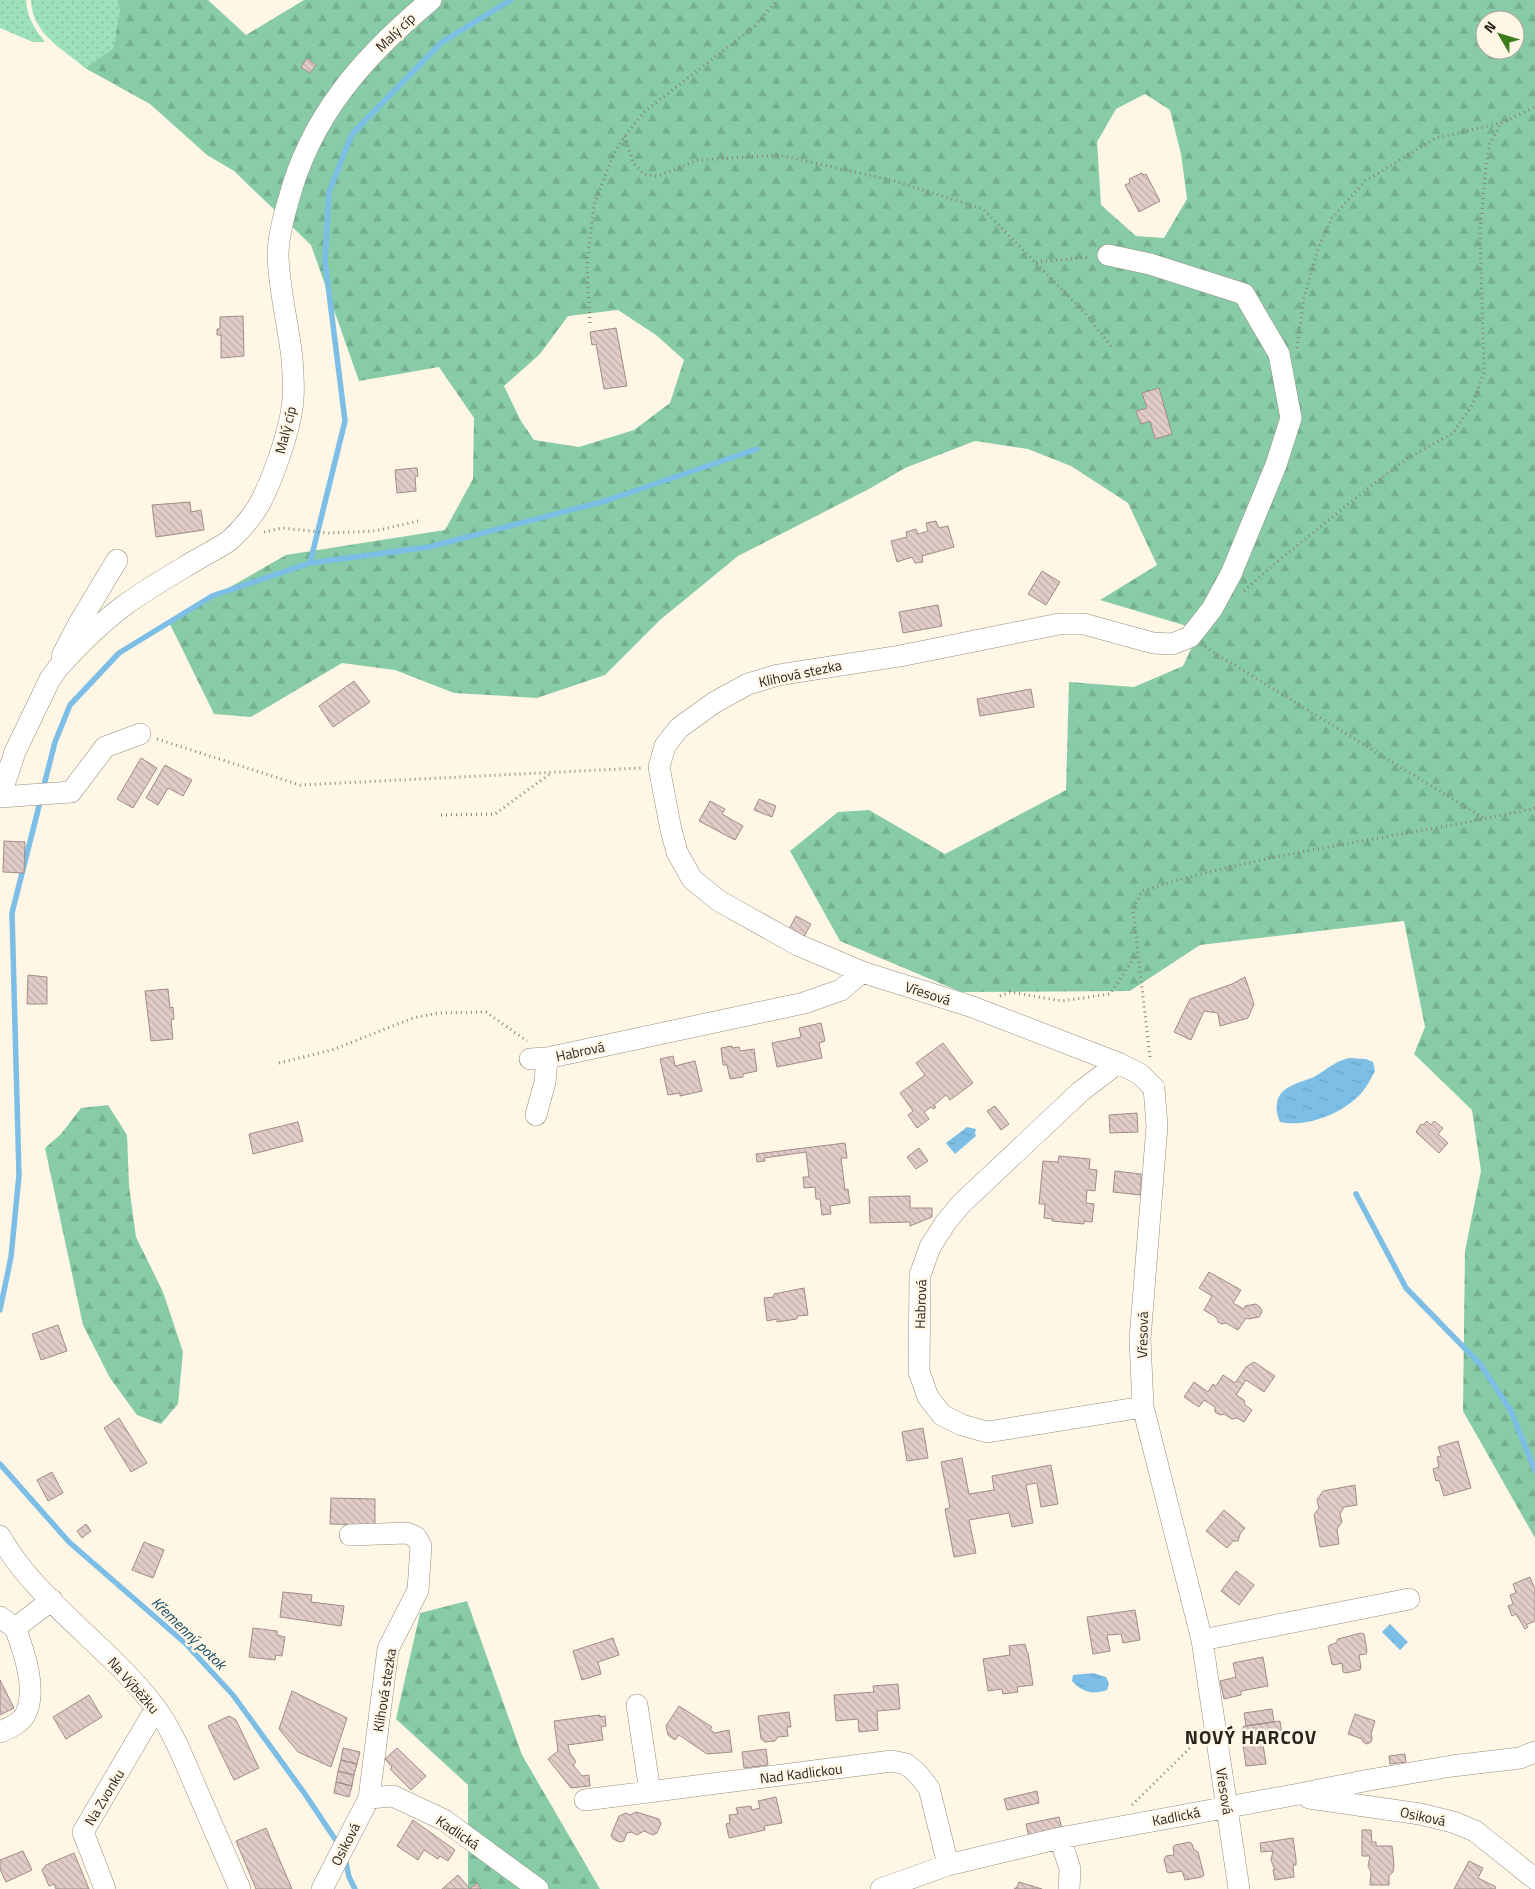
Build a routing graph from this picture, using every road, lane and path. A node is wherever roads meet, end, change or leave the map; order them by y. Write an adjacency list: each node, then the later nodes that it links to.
1 (430, 0): 12 (street, Malý cíp)
2 (777, 0): 5 (path)
3 (1535, 107): 4 (path)
4 (1501, 123): 10 (path); 14 (path)
5 (625, 136): 7 (path); 8 (path)
6 (1108, 255): 7 (path); 15 (street)
7 (1036, 262): 9 (path)
8 (590, 323)
9 (1113, 349)
10 (1296, 351)
11 (418, 521): 12 (path)
12 (229, 540): 16 (street, Malý cíp)
13 (117, 560): 16 (street)
14 (1241, 592)
15 (1190, 637): 18 (street, Klihová stezka); 23 (path)
16 (50, 679): 20 (street, Malý cíp)
17 (140, 734): 19 (path); 20 (street)
18 (659, 767): 19 (path); 25 (street, Klihová stezka)
19 (552, 773): 22 (path)
20 (0, 797)
21 (1535, 808): 23 (path)
22 (441, 815)
23 (1485, 820): 24 (path)
24 (1137, 955): 26 (path); 30 (path)
25 (862, 972): 26 (street, Vřesová); 27 (street, Habrová)
26 (970, 1006): 29 (street, Vřesová)
27 (538, 1059): 28 (path, Habrová); 31 (street)
28 (278, 1063)
29 (1118, 1063): 30 (street, Vřesová); 32 (street, Habrová)
30 (1154, 1088): 32 (street, Vřesová)
31 (536, 1115)
32 (1143, 1407): 38 (street, Vřesová)
33 (350, 1535): 46 (street, Klihová stezka)
34 (0, 1536): 36 (street, Na Výběžku)
35 (1409, 1599): 38 (street)
36 (52, 1600): 37 (street); 40 (street, Na Výběžku)
37 (8, 1622): 42 (street)
38 (1202, 1640): 41 (street, Vřesová)
39 (637, 1705): 44 (street)
40 (156, 1708): 53 (street, Na Zvonku); 54 (street, Na Výběžku)
41 (1215, 1725): 48 (street, Vřesová); 49 (path)
42 (0, 1732)
43 (1535, 1752): 45 (street, Kadlická)
44 (650, 1792): 47 (street, Nad Kadlickou); 51 (street, Nad Kadlickou)
45 (1294, 1795): 48 (street, Kadlická); 52 (street, Osiková)
46 (369, 1798): 55 (street, Osiková); 56 (street, Kadlická)
47 (585, 1800)
48 (1228, 1807): 49 (street, Kadlická); 59 (street, Vřesová)
49 (1106, 1830): 50 (street, Kadlická)
50 (1060, 1838): 51 (street, Kadlická); 58 (street)
51 (948, 1865): 57 (street, Kadlická)
52 (1535, 1879)
53 (105, 1889)
54 (240, 1889)
55 (322, 1889)
56 (538, 1889)
57 (881, 1889)
58 (1069, 1889)
59 (1239, 1889)

